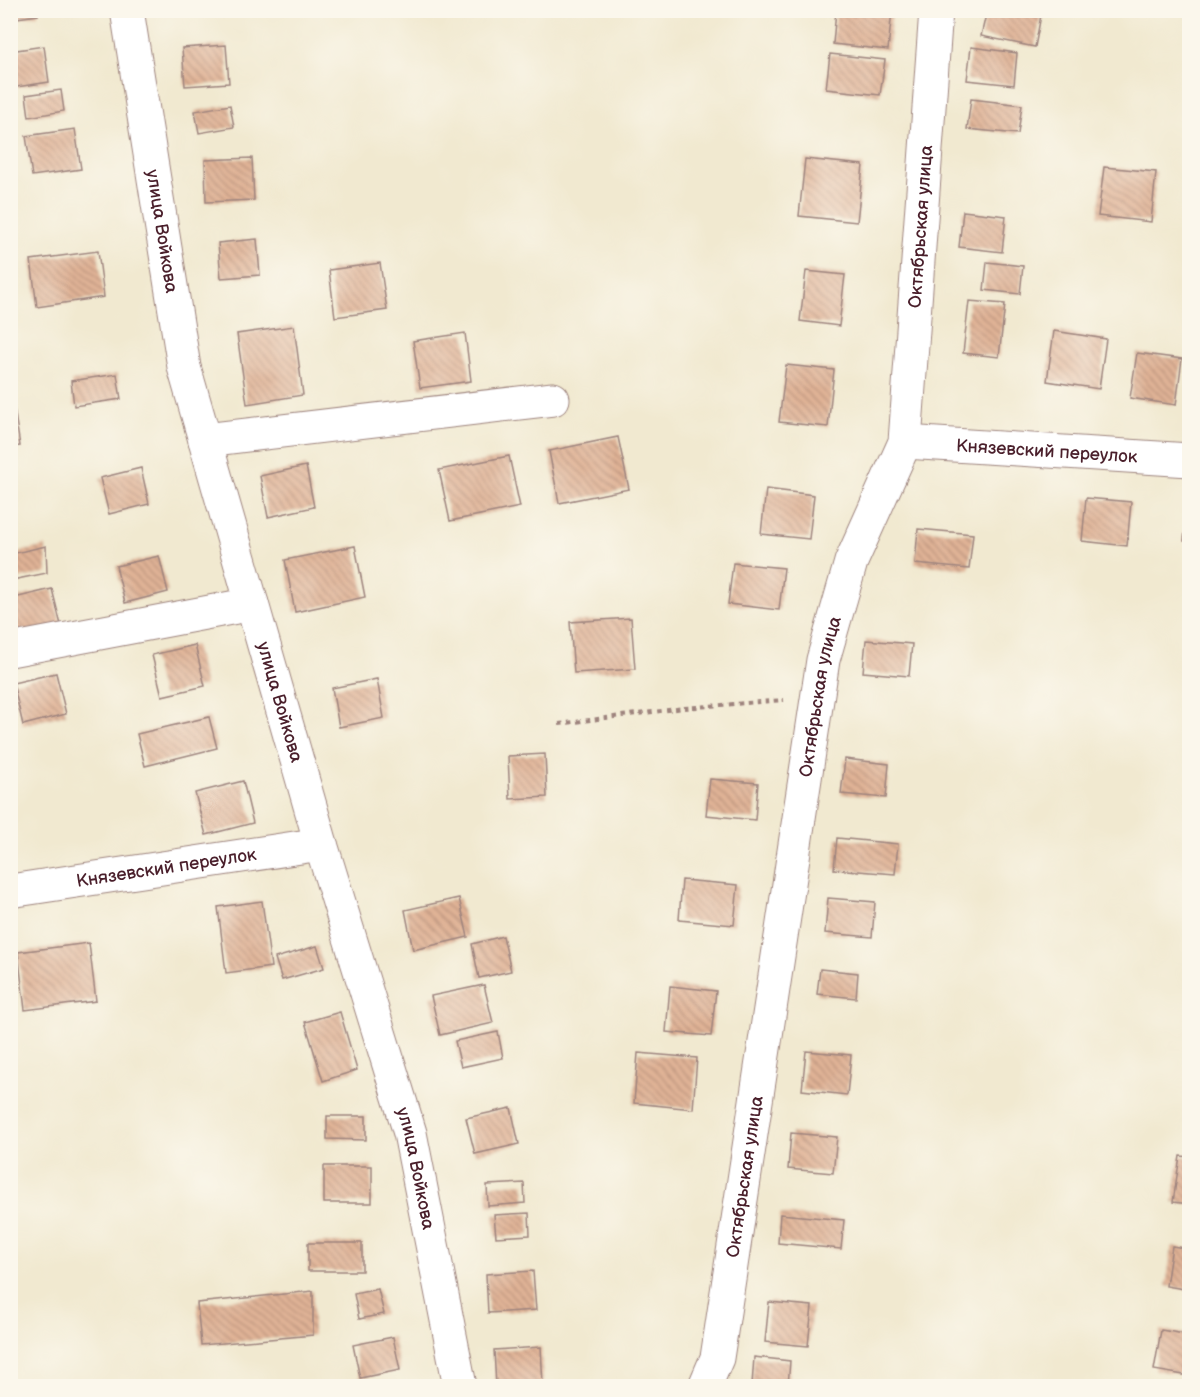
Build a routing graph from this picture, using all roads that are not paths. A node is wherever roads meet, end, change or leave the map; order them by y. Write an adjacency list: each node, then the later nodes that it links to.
1 (127, 10): 4 (street, улица Войкова)
2 (936, 10): 5 (street, Октябрьская улица)
3 (553, 399): 4 (street)
4 (205, 440): 7 (street, улица Войкова)
5 (905, 442): 6 (street, Князевский переулок); 12 (street, Октябрьская улица)
6 (1190, 460)
7 (252, 604): 8 (street); 9 (street, улица Войкова)
8 (10, 650)
9 (321, 844): 10 (street, Князевский переулок); 11 (street, улица Войкова)
10 (10, 891)
11 (460, 1386)
12 (705, 1386)

